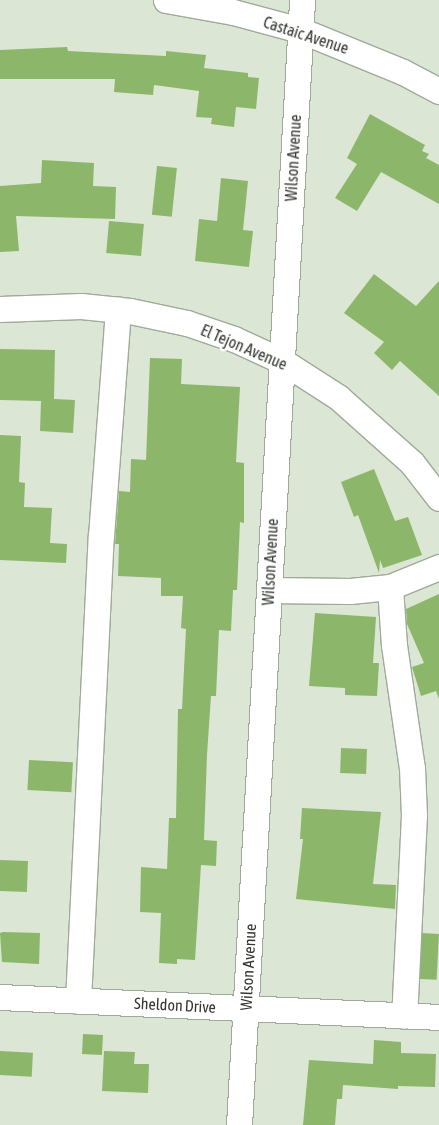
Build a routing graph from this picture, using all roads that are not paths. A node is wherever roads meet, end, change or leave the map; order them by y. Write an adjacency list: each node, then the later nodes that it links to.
1 (166, 0): 3 (street, Castaic Avenue)
2 (302, 0): 3 (street, Wilson Avenue)
3 (300, 30): 4 (street, Castaic Avenue); 7 (street, Wilson Avenue)
4 (439, 91)
5 (0, 309): 6 (street, El Tejon Avenue)
6 (118, 310): 7 (street, El Tejon Avenue); 13 (street)
7 (282, 361): 8 (street, El Tejon Avenue); 11 (street, Wilson Avenue)
8 (439, 498)
9 (439, 566): 10 (street)
10 (390, 587): 11 (street); 15 (street)
11 (269, 590): 14 (street, Wilson Avenue)
12 (0, 997): 13 (street, Sheldon Drive)
13 (78, 1001): 14 (street, Sheldon Drive)
14 (245, 1008): 15 (street, Sheldon Drive); 17 (street, Wilson Avenue)
15 (404, 1016): 16 (street, Sheldon Drive)
16 (439, 1017)
17 (239, 1125)

